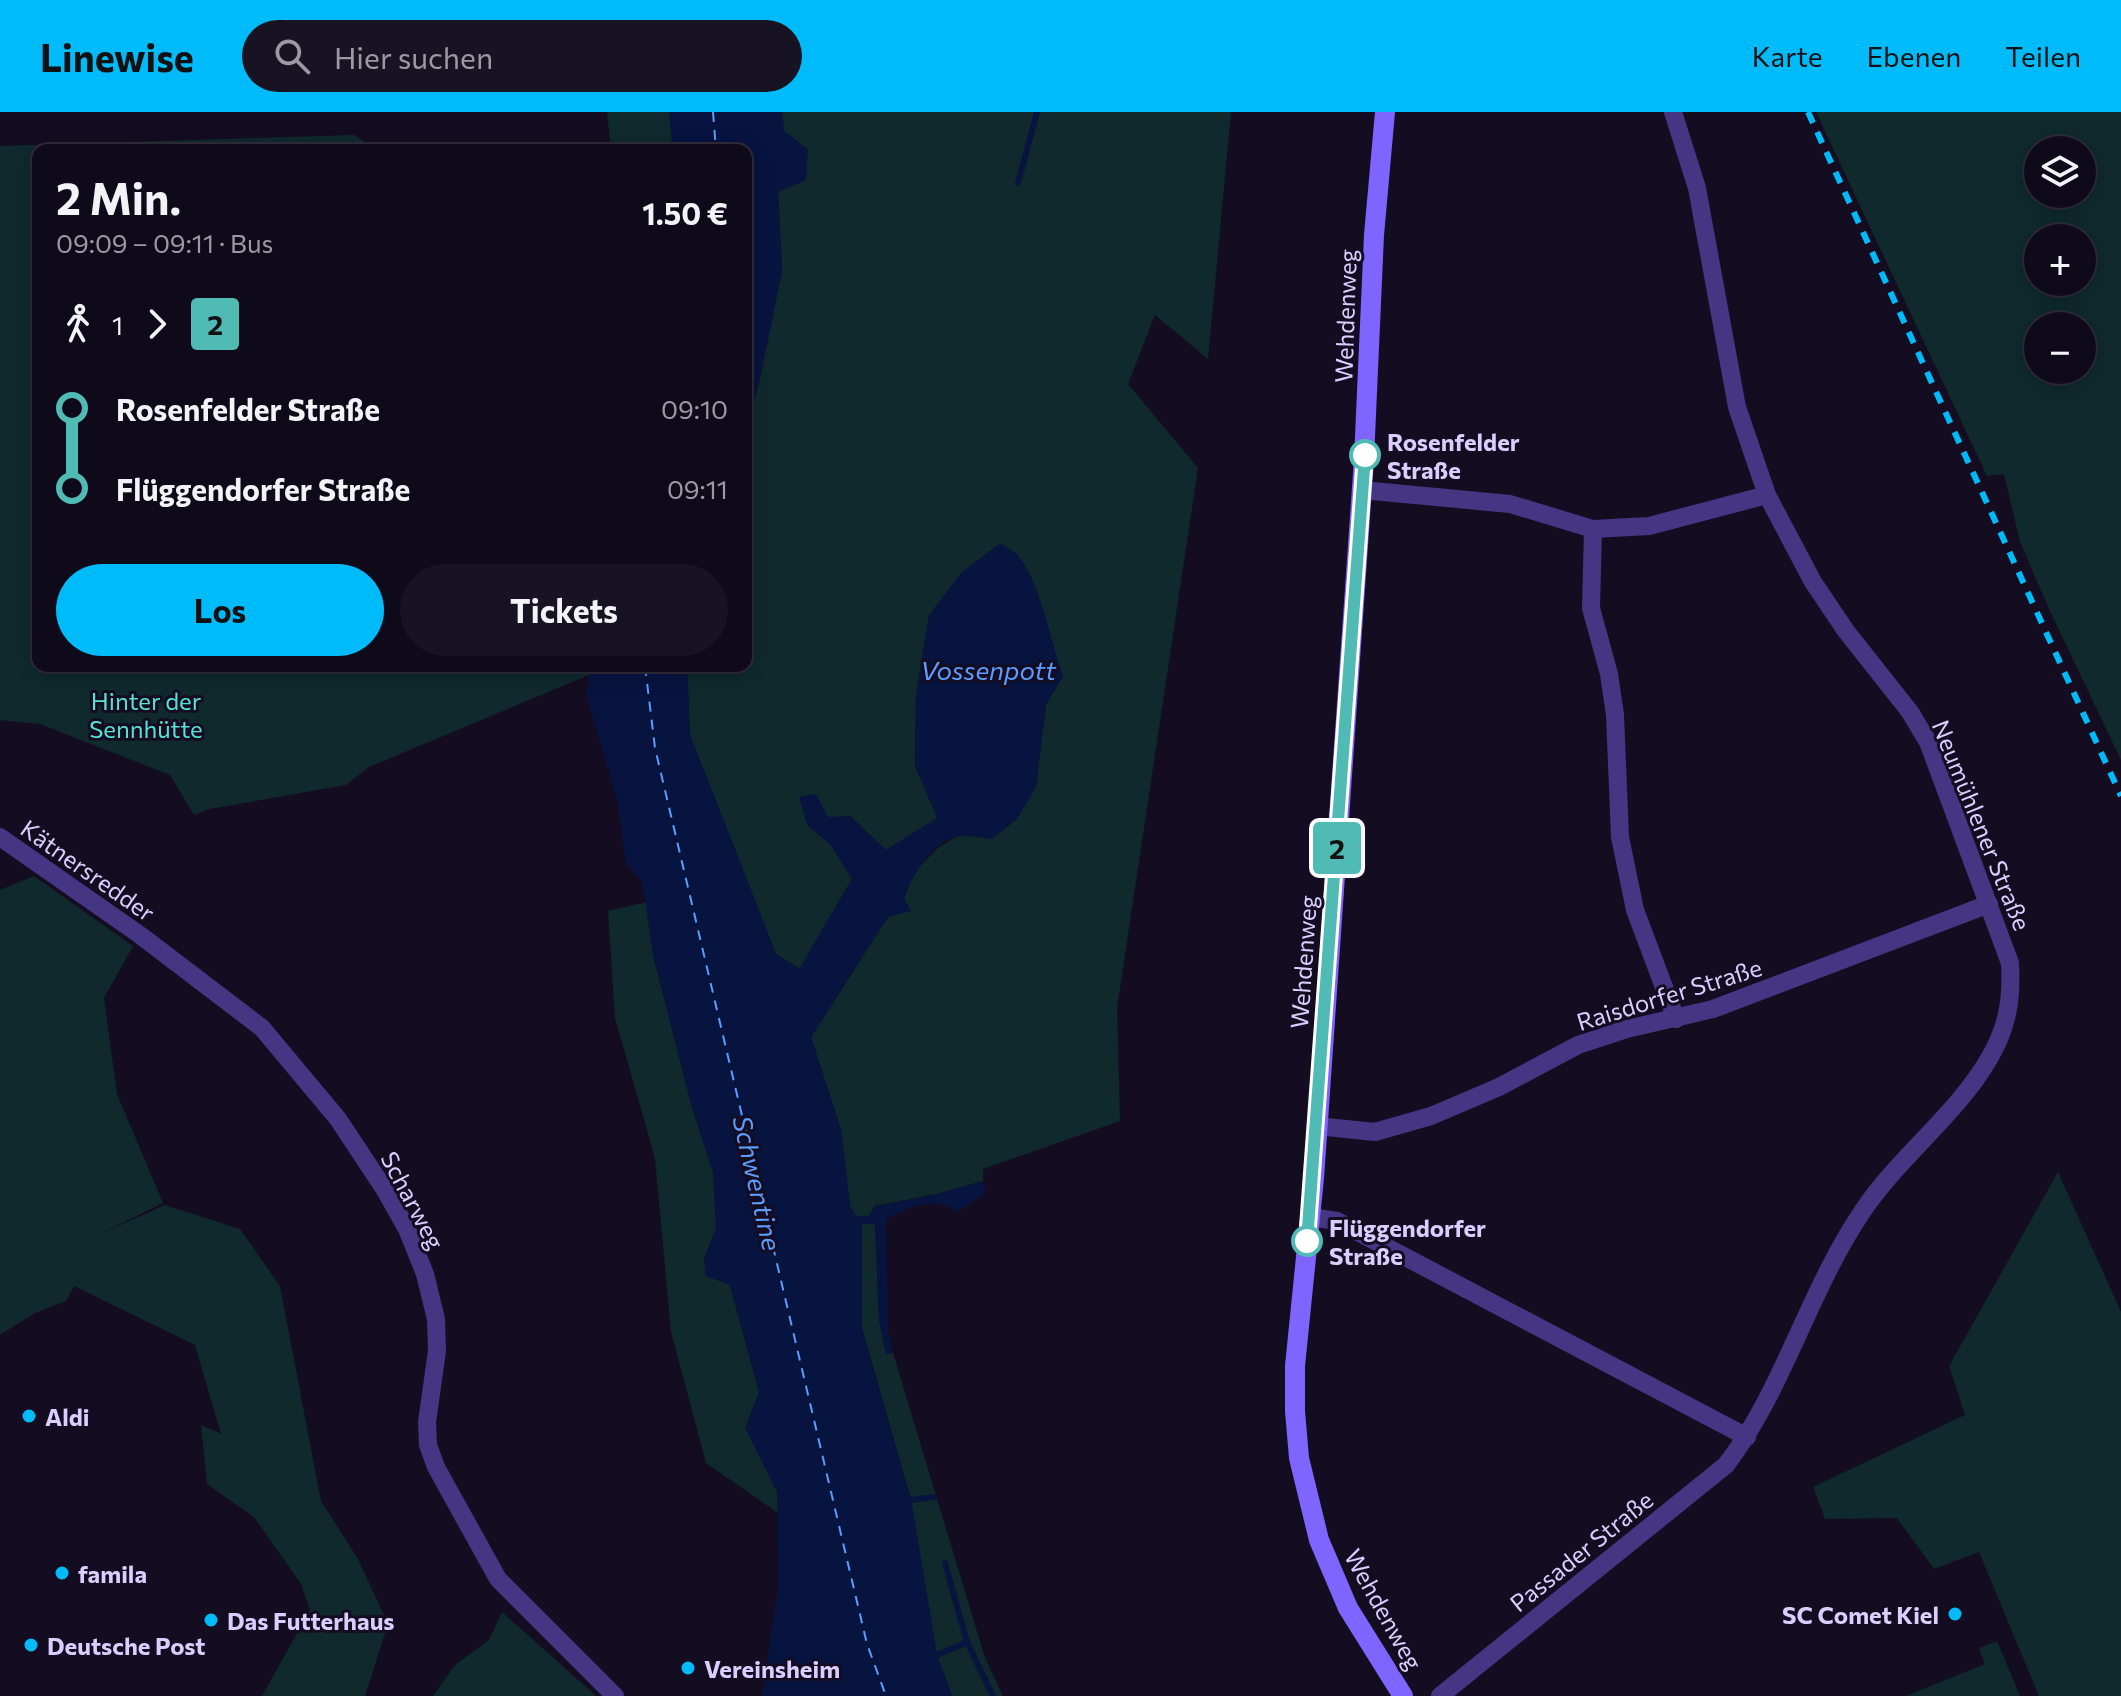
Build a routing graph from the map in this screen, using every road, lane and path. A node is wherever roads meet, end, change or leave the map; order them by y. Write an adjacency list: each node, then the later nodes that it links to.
1 (1385, 112): 3 (main road, Wehdenweg)
2 (1673, 112): 4 (street, Neumühlener Straße)
3 (1362, 490): 5 (street); 10 (main road, Wehdenweg)
4 (1767, 495): 5 (street); 7 (street, Neumühlener Straße)
5 (1593, 529): 9 (street)
6 (0, 837): 8 (street, Kätnersredder)
7 (1989, 904): 9 (street, Raisdorfer Straße); 12 (street, Neumühlener Straße)
8 (149, 942): 13 (street, Scharweg)
9 (1676, 1019): 10 (street, Raisdorfer Straße)
10 (1317, 1126): 11 (main road, Wehdenweg)
11 (1311, 1217): 12 (street); 14 (main road, Wehdenweg)
12 (1747, 1437): 15 (street, Passader Straße)
13 (615, 1696)
14 (1403, 1696)
15 (1440, 1696)

